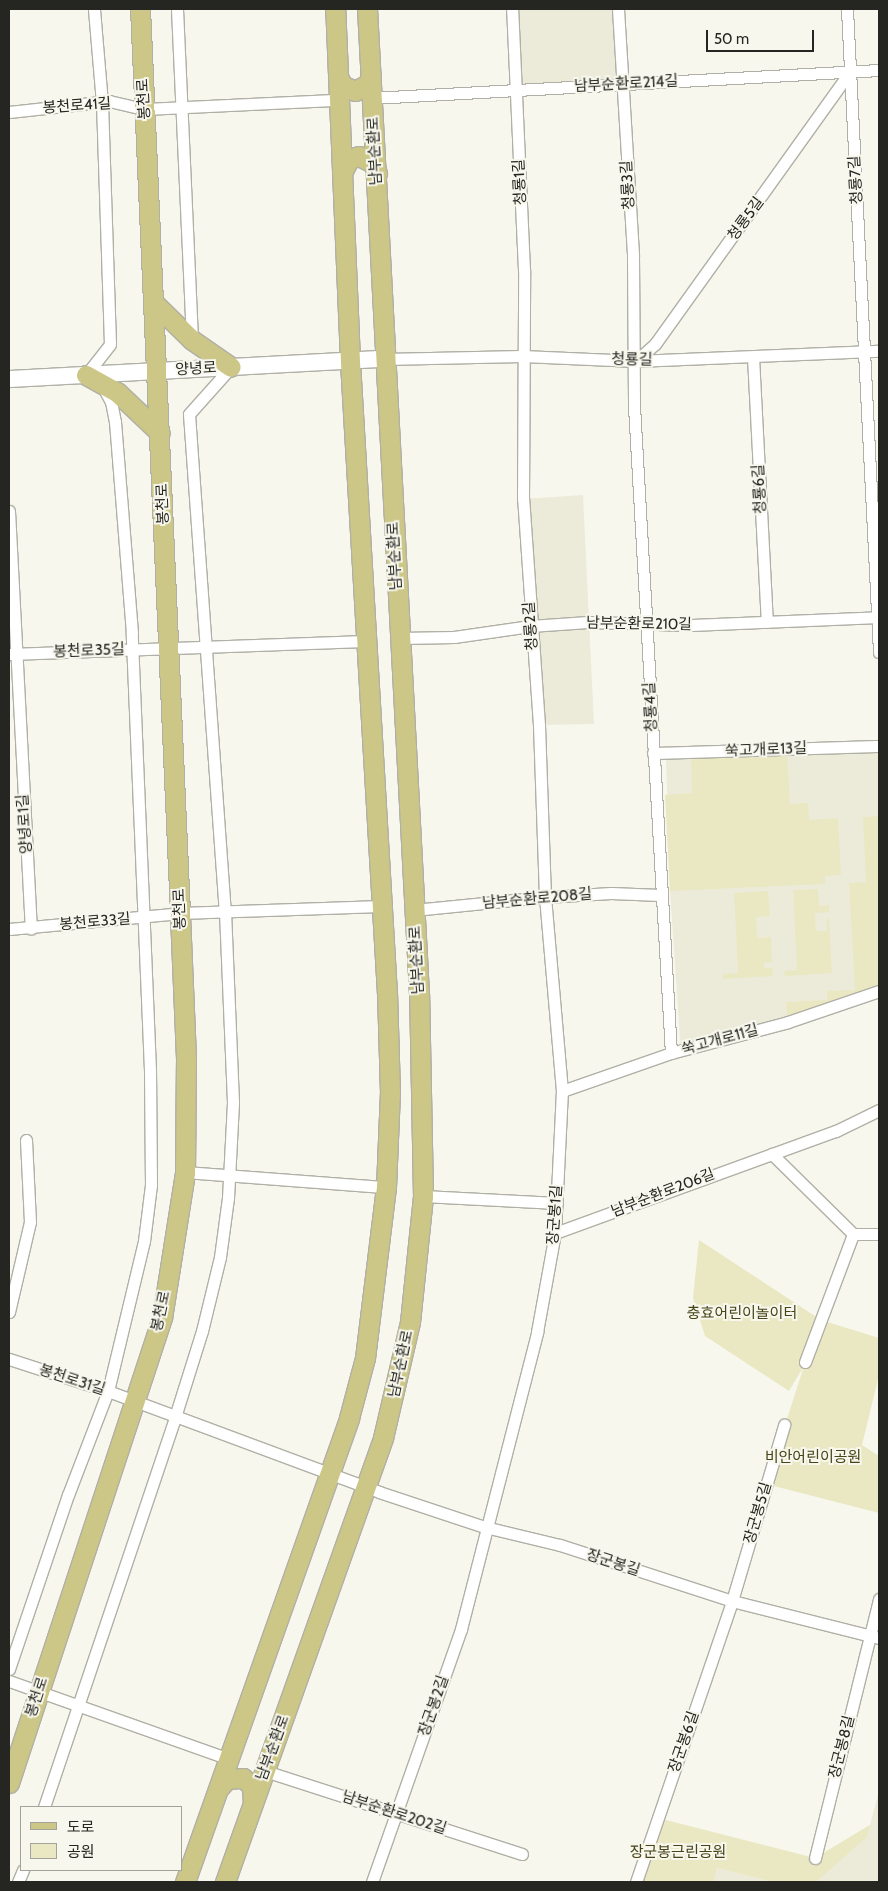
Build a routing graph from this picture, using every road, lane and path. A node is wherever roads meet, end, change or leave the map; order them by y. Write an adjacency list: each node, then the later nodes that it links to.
1 (94, 9): 17 (street)
2 (140, 9): 19 (main road, 봉천로)
3 (177, 9): 18 (street)
4 (335, 9): 12 (main road)
5 (367, 9): 11 (main road, 남부순환로)
6 (512, 9): 14 (street, 청룡1길)
7 (618, 9): 13 (street, 청룡3길)
8 (847, 9): 10 (street, 청룡7길)
9 (879, 70): 10 (street, 남부순환로214길)
10 (850, 72): 13 (street, 남부순환로214길); 26 (street, 청룡7길); 31 (street, 청룡5길)
11 (370, 75): 12 (main road); 15 (main road, 남부순환로)
12 (338, 76): 16 (main road)
13 (621, 83): 14 (street, 남부순환로214길); 31 (street, 청룡3길)
14 (516, 90): 15 (street, 남부순환로214길); 27 (street, 청룡1길)
15 (372, 98): 22 (main road, 남부순환로)
16 (339, 100): 18 (street); 21 (main road)
17 (102, 103): 19 (street, 봉천로41길); 20 (street, 봉천로41길); 35 (street)
18 (182, 108): 19 (street); 24 (street)
19 (145, 109): 23 (main road, 봉천로)
20 (9, 112)
21 (342, 173): 22 (main road); 30 (main road)
22 (377, 173): 29 (main road, 남부순환로)
23 (154, 304): 24 (main road); 33 (main road, 봉천로)
24 (192, 340): 32 (main road)
25 (879, 351): 26 (street, 청룡길)
26 (865, 352): 28 (street, 청룡길); 38 (street, 청룡7길)
27 (522, 356): 29 (street, 청룡길); 31 (street, 청룡길); 40 (street, 청룡2길)
28 (753, 357): 31 (street, 청룡길); 39 (street, 청룡6길)
29 (384, 359): 30 (main road, 양녕로); 42 (main road, 남부순환로)
30 (350, 361): 32 (main road, 양녕로); 43 (main road)
31 (636, 361): 41 (street, 청룡4길)
32 (231, 367): 33 (main road, 양녕로); 44 (street, 봉천로)
33 (157, 371): 35 (main road, 양녕로); 36 (main road, 봉천로)
34 (9, 379): 35 (main road, 양녕로)
35 (92, 379): 36 (main road); 46 (street)
36 (160, 433): 45 (main road, 봉천로)
37 (9, 511): 48 (street, 양녕로1길)
38 (878, 617): 39 (street, 남부순환로210길); 47 (street, 청룡7길)
39 (767, 622): 41 (street, 남부순환로210길)
40 (530, 626): 41 (street, 남부순환로210길); 42 (street, 남부순환로210길); 54 (street, 청룡2길)
41 (647, 626): 50 (street, 청룡4길)
42 (400, 638): 52 (main road, 남부순환로)
43 (366, 641): 44 (street); 51 (main road)
44 (204, 646): 45 (street); 58 (street, 봉천로)
45 (170, 649): 46 (street, 봉천로35길); 57 (main road, 봉천로)
46 (132, 650): 48 (street, 봉천로35길); 59 (street)
47 (879, 652)
48 (12, 653): 60 (street, 양녕로1길)
49 (879, 746): 50 (street, 쑥고개로13길)
50 (653, 753): 53 (street, 청룡4길)
51 (378, 848): 52 (main road); 55 (main road)
52 (410, 849): 56 (main road, 남부순환로)
53 (660, 895): 54 (street, 남부순환로208길); 63 (street, 청룡4길)
54 (545, 897): 56 (street, 남부순환로208길); 64 (street, 장군봉1길)
55 (381, 906): 58 (street); 70 (main road)
56 (414, 910): 71 (main road, 남부순환로)
57 (180, 913): 58 (street); 59 (street, 봉천로33길); 68 (main road, 봉천로)
58 (225, 914): 69 (street, 봉천로)
59 (141, 918): 60 (street, 봉천로33길); 79 (street)
60 (31, 928): 61 (street, 봉천로33길)
61 (9, 929)
62 (879, 991): 63 (street, 쑥고개로11길)
63 (671, 1053): 64 (street, 쑥고개로11길)
64 (562, 1091): 72 (street, 장군봉1길)
65 (879, 1110): 67 (street, 남부순환로206길)
66 (26, 1140): 76 (street)
67 (772, 1154): 73 (street, 남부순환로206길); 74 (street)
68 (185, 1172): 69 (street); 80 (main road, 봉천로)
69 (229, 1176): 70 (street); 81 (street, 봉천로)
70 (386, 1187): 83 (main road)
71 (423, 1196): 72 (street); 84 (main road, 남부순환로)
72 (556, 1202): 73 (street, 장군봉1길)
73 (555, 1233): 85 (street, 장군봉1길)
74 (853, 1234): 75 (street); 78 (street)
75 (879, 1234)
76 (9, 1312)
77 (9, 1359): 79 (street, 봉천로31길)
78 (806, 1362)
79 (108, 1392): 80 (street, 봉천로31길); 89 (street)
80 (135, 1402): 81 (street); 91 (main road, 봉천로)
81 (175, 1417): 83 (street); 92 (street, 봉천로)
82 (784, 1425): 87 (street, 장군봉5길)
83 (329, 1474): 84 (street); 93 (main road)
84 (358, 1485): 85 (street, 장군봉길); 94 (main road, 남부순환로)
85 (486, 1527): 87 (street, 장군봉길); 99 (street, 장군봉2길)
86 (879, 1599): 88 (street, 장군봉8길)
87 (732, 1601): 88 (street, 장군봉길); 105 (street, 장군봉6길)
88 (875, 1636): 101 (street, 장군봉8길)
89 (9, 1669)
90 (9, 1681): 91 (street)
91 (39, 1692): 92 (street); 95 (main road, 봉천로)
92 (77, 1707): 93 (street); 98 (street, 봉천로)
93 (229, 1759): 96 (main road)
94 (265, 1771): 97 (main road, 남부순환로); 99 (street, 남부순환로202길)
95 (9, 1783)
96 (219, 1788): 97 (main road); 102 (main road)
97 (253, 1803): 103 (main road, 남부순환로)
98 (44, 1806)
99 (397, 1814): 100 (street, 남부순환로202길); 104 (street, 장군봉2길)
100 (522, 1854)
101 (815, 1858)
102 (185, 1882)
103 (225, 1882)
104 (372, 1882)
105 (636, 1882)

